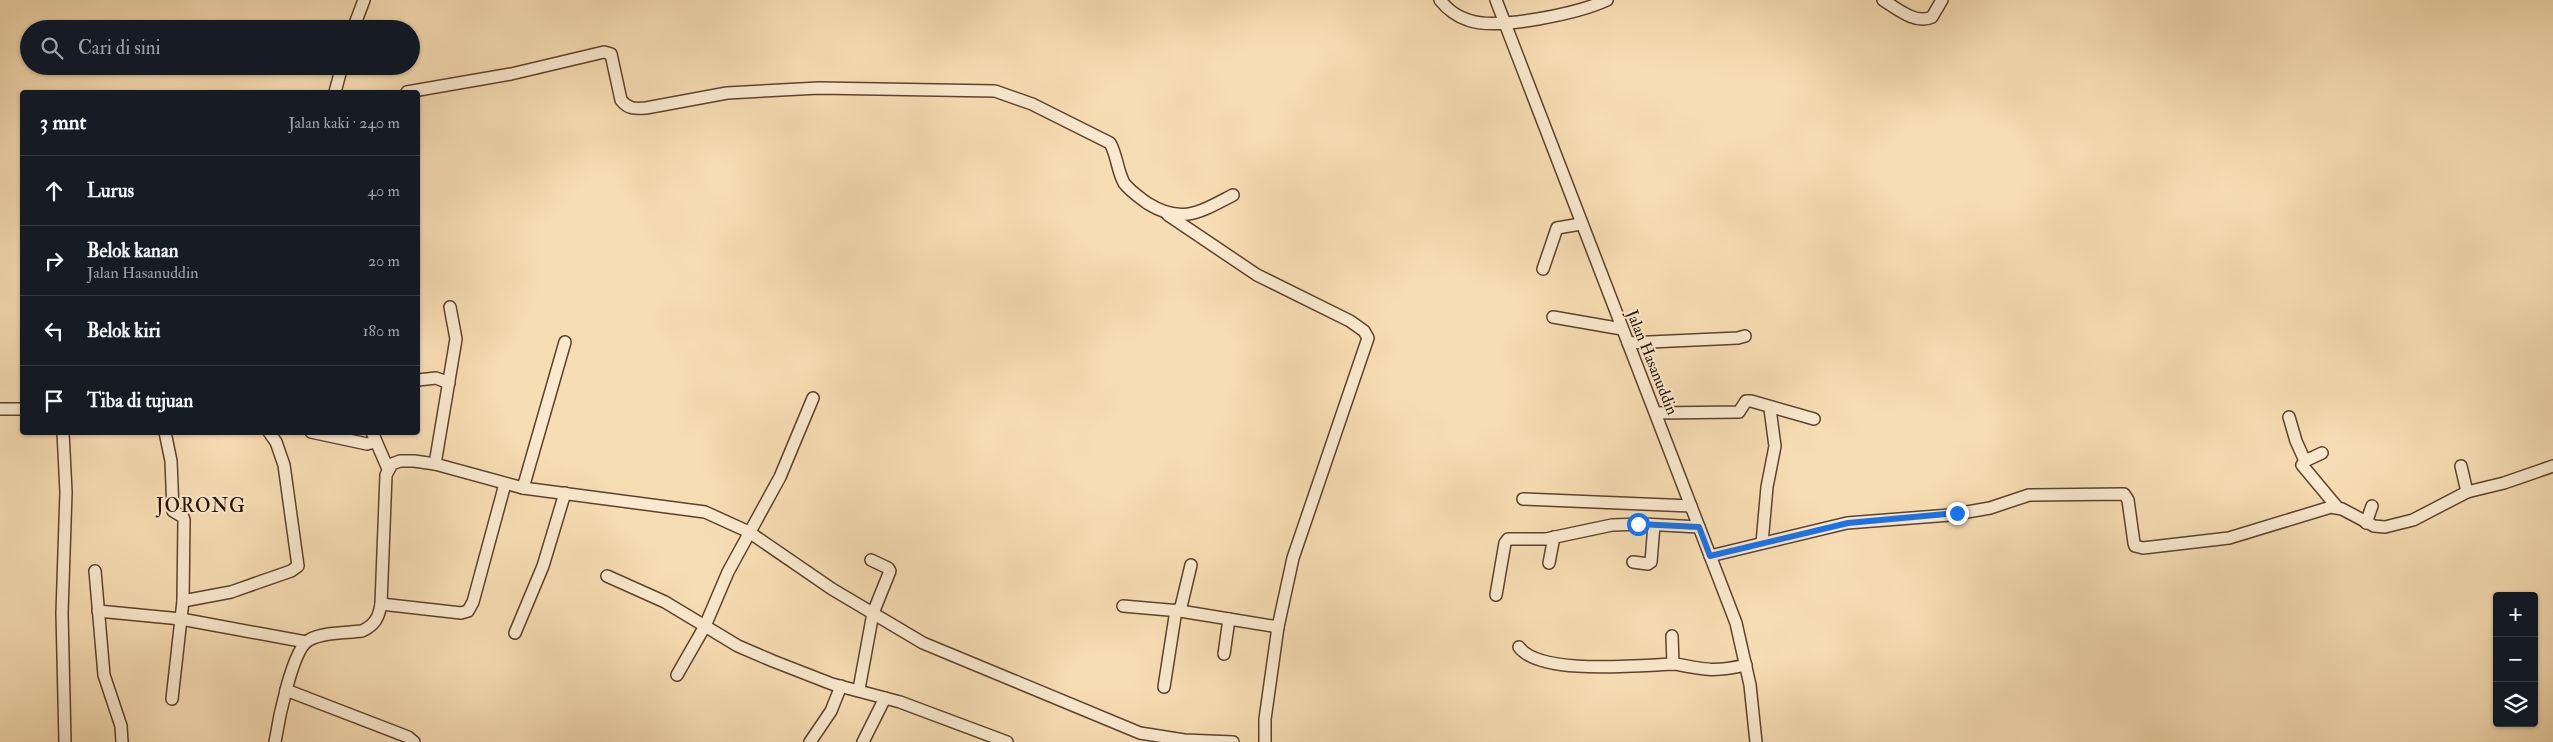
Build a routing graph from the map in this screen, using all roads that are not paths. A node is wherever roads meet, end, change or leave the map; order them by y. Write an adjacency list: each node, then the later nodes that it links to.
1 (364, 0): 7 (street)
2 (1440, 0): 8 (street)
3 (1496, 0): 8 (street, Jalan Hasanuddin)
4 (1607, 0): 8 (street)
5 (1883, 0): 6 (street)
6 (1942, 0)
7 (356, 20)
8 (1504, 23): 14 (street, Jalan Hasanuddin)
9 (340, 75): 10 (street)
10 (336, 90)
11 (419, 90): 13 (street)
12 (1233, 195): 13 (street)
13 (1168, 214): 73 (street)
14 (1579, 220): 15 (street); 18 (street, Jalan Hasanuddin)
15 (1543, 270)
16 (450, 308): 23 (street)
17 (1553, 316): 18 (street)
18 (1622, 329): 21 (street, Jalan Hasanuddin)
19 (1744, 336): 21 (street)
20 (565, 342): 43 (street)
21 (1628, 343): 28 (street, Jalan Hasanuddin)
22 (420, 380): 23 (street)
23 (449, 383): 38 (street)
24 (813, 398): 53 (street)
25 (0, 409): 26 (street)
26 (20, 409)
27 (1770, 409): 28 (street); 30 (street); 55 (street)
28 (1656, 413): 47 (street, Jalan Hasanuddin)
29 (2289, 417): 37 (street)
30 (1814, 420)
31 (63, 435): 89 (street)
32 (165, 435): 64 (street)
33 (272, 435): 64 (street)
34 (325, 435): 35 (street)
35 (373, 437): 41 (street)
36 (2322, 453): 37 (street)
37 (2305, 461): 49 (street)
38 (435, 464): 41 (street); 42 (street)
39 (2462, 466): 44 (street)
40 (2553, 466): 44 (street)
41 (388, 469): 65 (street)
42 (505, 484): 43 (street); 65 (street)
43 (523, 488): 45 (street)
44 (2467, 492): 50 (street)
45 (565, 493): 53 (street); 74 (street)
46 (1523, 498): 47 (street)
47 (1691, 506): 52 (street, Jalan Hasanuddin)
48 (2372, 506): 50 (street)
49 (2337, 507): 50 (street); 55 (street)
50 (2366, 523)
51 (1654, 525): 52 (street); 54 (street); 58 (street)
52 (1699, 527): 56 (street, Jalan Hasanuddin)
53 (751, 533): 69 (street); 72 (street)
54 (1554, 537): 59 (street); 63 (street)
55 (1762, 543): 56 (street)
56 (1710, 556): 80 (street, Jalan Hasanuddin)
57 (870, 560): 69 (street)
58 (1633, 562)
59 (1550, 563)
60 (1191, 565): 68 (street)
61 (95, 571): 67 (street)
62 (607, 576): 72 (street)
63 (1496, 595)
64 (183, 601): 70 (street)
65 (381, 604): 76 (street)
66 (1123, 606): 68 (street)
67 (98, 611): 70 (street); 90 (street)
68 (1178, 611): 71 (street); 83 (street)
69 (873, 613): 84 (street); 88 (street)
70 (181, 619): 76 (street); 87 (street)
71 (1229, 619): 73 (street); 78 (street)
72 (705, 626): 81 (street); 82 (street)
73 (1278, 627): 97 (street)
74 (515, 633)
75 (1672, 636): 79 (street)
76 (306, 642): 85 (street)
77 (1520, 647): 79 (street)
78 (1224, 654)
79 (1673, 664): 80 (street)
80 (1746, 665): 98 (street, Jalan Hasanuddin)
81 (677, 675)
82 (841, 686): 84 (street); 93 (street)
83 (1164, 687)
84 (859, 689): 86 (street)
85 (286, 690): 91 (street); 92 (street)
86 (886, 698): 94 (street); 95 (street)
87 (172, 699)
88 (1184, 741): 96 (street)
89 (65, 742)
90 (122, 742)
91 (275, 742)
92 (414, 742)
93 (810, 742)
94 (864, 742)
95 (1007, 742)
96 (1233, 742)
97 (1265, 742)
98 (1756, 742)

